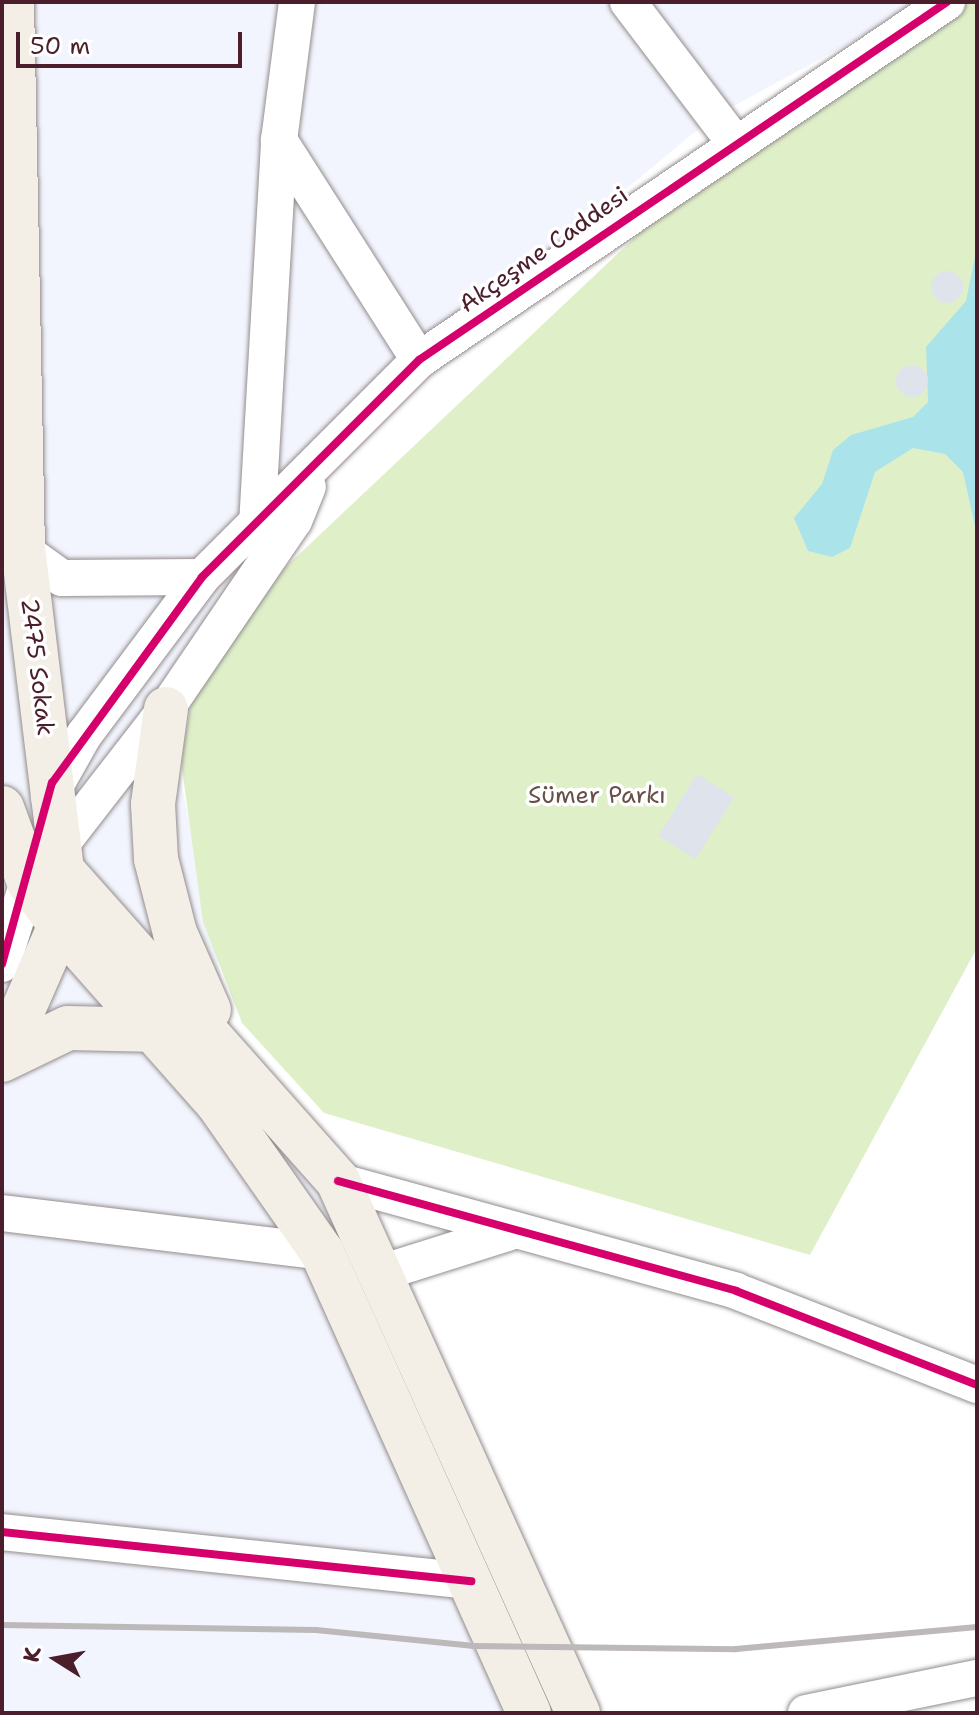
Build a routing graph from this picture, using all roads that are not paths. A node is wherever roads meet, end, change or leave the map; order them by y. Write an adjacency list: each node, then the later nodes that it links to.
1 (12, 2): 10 (main road, 2475 Sokak)
2 (297, 2): 5 (street)
3 (628, 2): 6 (street)
4 (947, 2): 6 (street, Akçeşme Caddesi)
5 (279, 140): 7 (street); 9 (street)
6 (735, 143): 7 (street, Akçeşme Caddesi)
7 (419, 360): 8 (street, Akçeşme Caddesi)
8 (317, 465): 9 (street, Akçeşme Caddesi); 12 (street)
9 (257, 525): 11 (street, Akçeşme Caddesi)
10 (23, 550): 11 (street); 13 (main road, 2475 Sokak)
11 (202, 577): 13 (street, Akçeşme Caddesi)
12 (166, 709): 15 (street); 20 (main road)
13 (52, 783): 15 (main road, 2475 Sokak)
14 (2, 808): 15 (main road)
15 (38, 872): 16 (main road, 2475 Sokak); 17 (street); 20 (main road)
16 (60, 925): 18 (main road); 19 (main road, 2475 Sokak)
17 (2, 964)
18 (159, 1030): 19 (main road); 24 (main road)
19 (2, 1059)
20 (239, 1064): 21 (main road)
21 (338, 1181): 23 (street); 25 (main road)
22 (2, 1213): 24 (street)
23 (508, 1233): 25 (street); 26 (street)
24 (322, 1252): 28 (main road)
25 (384, 1272): 31 (main road)
26 (977, 1385)
27 (2, 1532): 28 (street)
28 (471, 1581): 30 (main road)
29 (977, 1678): 32 (street)
30 (528, 1712)
31 (578, 1713)
32 (806, 1713)

